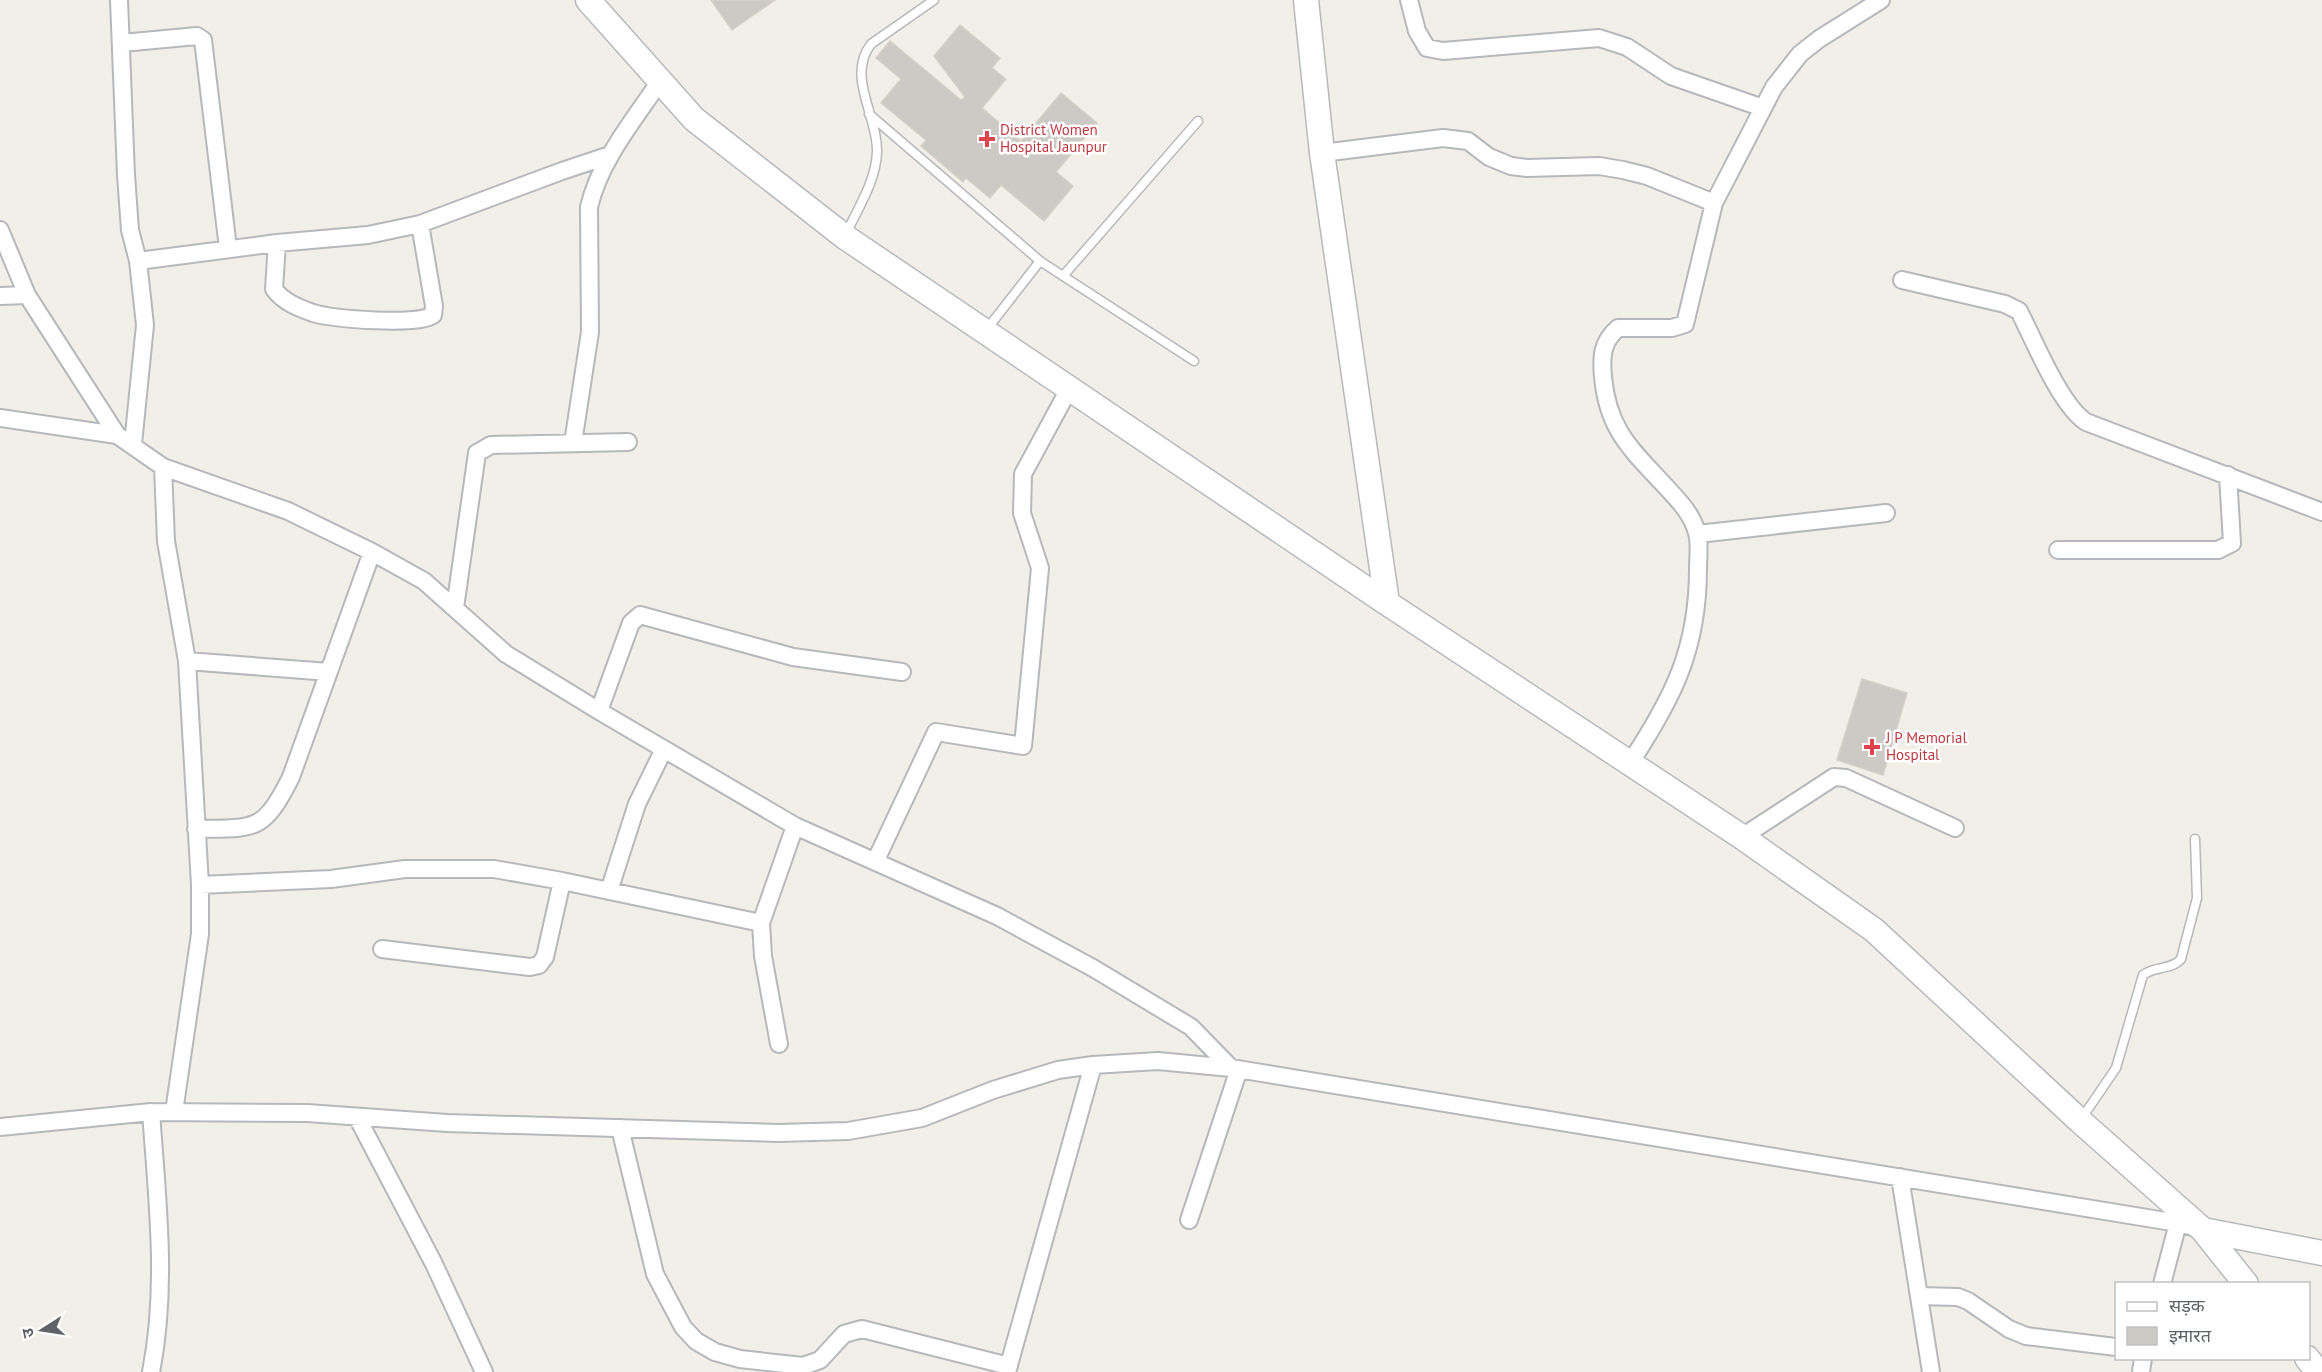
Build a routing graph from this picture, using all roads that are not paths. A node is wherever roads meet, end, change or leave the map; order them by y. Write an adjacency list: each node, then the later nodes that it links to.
1 (119, 0): 7 (street)
2 (588, 0): 8 (main road)
3 (934, 0): 10 (lane)
4 (1306, 0): 12 (main road)
5 (1409, 0): 9 (street)
6 (1881, 0): 9 (street)
7 (122, 43): 19 (street); 20 (street)
8 (660, 81): 13 (street); 17 (main road)
9 (1763, 108): 14 (street)
10 (869, 114): 17 (lane); 21 (lane)
11 (1198, 121): 22 (lane)
12 (1322, 153): 14 (street); 41 (main road)
13 (610, 155): 15 (street); 32 (street)
14 (1714, 203): 38 (street)
15 (420, 224): 18 (street); 18 (street)
16 (0, 230): 25 (street)
17 (845, 237): 26 (main road)
18 (277, 243): 19 (street)
19 (228, 248): 20 (street)
20 (138, 261): 33 (street)
21 (1040, 261): 22 (lane); 26 (lane)
22 (1064, 276): 27 (lane)
23 (1902, 280): 35 (street)
24 (0, 296): 25 (street)
25 (27, 296): 30 (street)
26 (985, 332): 28 (main road)
27 (1194, 361)
28 (1069, 389): 41 (main road); 54 (street)
29 (0, 418): 30 (street)
30 (117, 435): 33 (street)
31 (628, 442): 32 (street)
32 (573, 443): 42 (street)
33 (133, 444): 34 (street)
34 (163, 467): 40 (street); 43 (street)
35 (2228, 475): 36 (street); 39 (street)
36 (2322, 512)
37 (1886, 513): 38 (street)
38 (1698, 534): 48 (street)
39 (2058, 550)
40 (372, 552): 42 (street); 44 (street)
41 (1387, 603): 48 (main road)
42 (455, 609): 46 (street)
43 (187, 661): 44 (street); 51 (street)
44 (329, 672): 51 (street)
45 (902, 672): 46 (street)
46 (599, 711): 47 (street)
47 (664, 749): 49 (street); 57 (street)
48 (1630, 763): 52 (main road)
49 (795, 826): 54 (street); 58 (street)
50 (1955, 828): 52 (street)
51 (196, 829): 56 (street)
52 (1742, 837): 66 (main road)
53 (2195, 839): 66 (lane)
54 (875, 862): 62 (street)
55 (562, 881): 56 (street); 57 (street); 59 (street)
56 (200, 885): 64 (street)
57 (609, 891): 58 (street)
58 (761, 923): 60 (street)
59 (382, 950)
60 (778, 1044)
61 (1093, 1065): 62 (street); 68 (street); 79 (street)
62 (1235, 1068): 69 (street); 70 (street)
63 (151, 1112): 64 (street); 67 (street); 80 (street)
64 (174, 1112): 65 (street)
65 (357, 1117): 68 (street); 81 (street)
66 (2080, 1121): 72 (main road)
67 (0, 1127)
68 (620, 1128): 79 (street)
69 (1900, 1177): 71 (street); 76 (street)
70 (1189, 1220)
71 (2178, 1223): 72 (street); 74 (street)
72 (2203, 1230): 73 (main road); 75 (main road)
73 (2322, 1253)
74 (2163, 1282)
75 (2244, 1282)
76 (1919, 1296): 77 (street); 82 (street)
77 (2115, 1347)
78 (2308, 1360): 83 (main road)
79 (1008, 1369)
80 (151, 1372)
81 (484, 1372)
82 (1931, 1372)
83 (2318, 1372)

